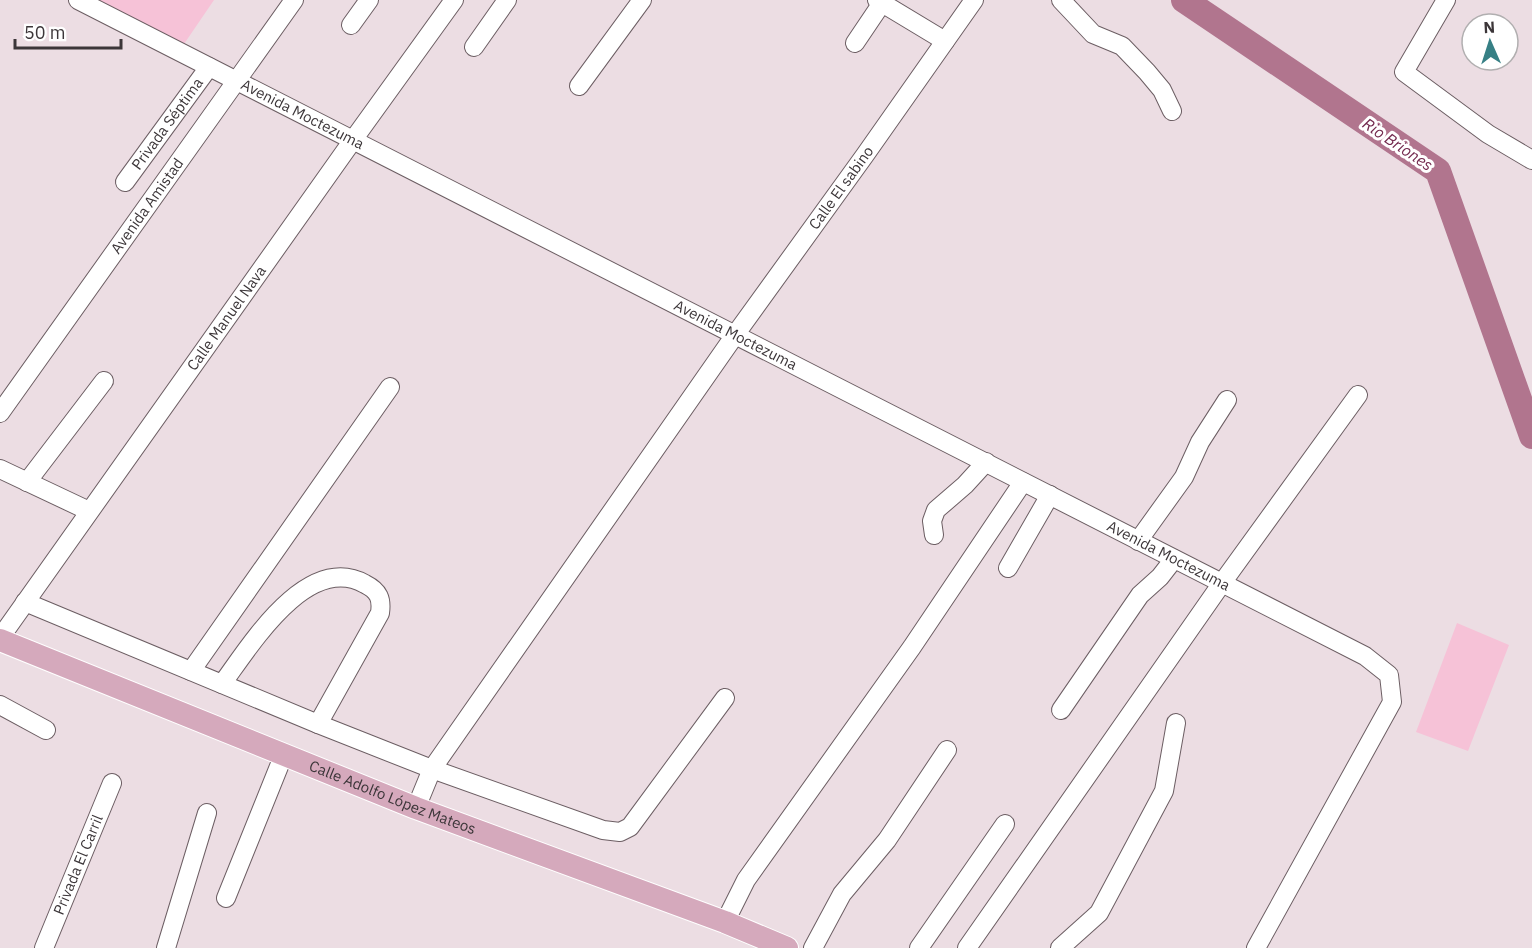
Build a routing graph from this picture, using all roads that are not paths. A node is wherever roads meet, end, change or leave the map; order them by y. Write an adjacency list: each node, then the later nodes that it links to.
1 (78, 0): 15 (street, Avenida Moctezuma)
2 (294, 0): 16 (street, Avenida Amistad)
3 (369, 0): 11 (street)
4 (454, 0): 19 (street, Calle Manuel Nava)
5 (507, 0): 14 (street)
6 (642, 0): 17 (street)
7 (974, 0): 12 (street, Calle El sabino)
8 (1061, 0): 18 (street)
9 (1446, 0): 20 (street)
10 (881, 1): 12 (street); 13 (street)
11 (351, 25)
12 (945, 41): 22 (street, Calle El sabino)
13 (855, 43)
14 (474, 47)
15 (209, 67): 16 (street, Avenida Moctezuma); 21 (street, Privada Séptima)
16 (236, 80): 19 (street, Avenida Moctezuma); 27 (street, Avenida Amistad)
17 (579, 86)
18 (1172, 111)
19 (353, 140): 22 (street, Avenida Moctezuma); 33 (street, Calle Manuel Nava)
20 (1532, 160)
21 (125, 182)
22 (735, 334): 28 (street, Avenida Moctezuma); 51 (street, Calle El sabino)
23 (104, 381): 30 (street)
24 (390, 387): 41 (street)
25 (1358, 395): 38 (street)
26 (1227, 400): 35 (street)
27 (0, 413)
28 (986, 462): 31 (street, Avenida Moctezuma); 34 (street)
29 (0, 469): 30 (street)
30 (27, 482): 33 (street)
31 (1023, 482): 32 (street, Avenida Moctezuma); 57 (street)
32 (1050, 495): 35 (street, Avenida Moctezuma); 37 (street)
33 (89, 511): 39 (street, Calle Manuel Nava)
34 (934, 535)
35 (1138, 541): 36 (street, Avenida Moctezuma)
36 (1174, 559): 38 (street, Avenida Moctezuma); 45 (street)
37 (1008, 568)
38 (1222, 583): 63 (street); 65 (street, Avenida Moctezuma)
39 (25, 602): 40 (street, Calle Manuel Nava); 41 (street)
40 (0, 639): 50 (main road, Calle Adolfo López Mateos)
41 (191, 671): 42 (street)
42 (222, 684): 47 (street); 47 (street)
43 (725, 698): 51 (street)
44 (0, 705): 48 (street)
45 (1061, 710)
46 (1176, 723): 64 (street)
47 (318, 724): 51 (street)
48 (45, 730)
49 (947, 750): 61 (street)
50 (284, 754): 53 (main road, Calle Adolfo López Mateos); 56 (street)
51 (432, 769): 53 (street, Calle El sabino)
52 (112, 783): 58 (street, Privada El Carril)
53 (416, 808): 57 (main road, Calle Adolfo López Mateos)
54 (207, 813): 59 (street)
55 (1005, 824): 62 (street)
56 (226, 898)
57 (725, 922): 60 (main road, Calle Adolfo López Mateos)
58 (45, 948)
59 (166, 948)
60 (787, 948)
61 (813, 948)
62 (919, 948)
63 (967, 948)
64 (1060, 948)
65 (1256, 948)

